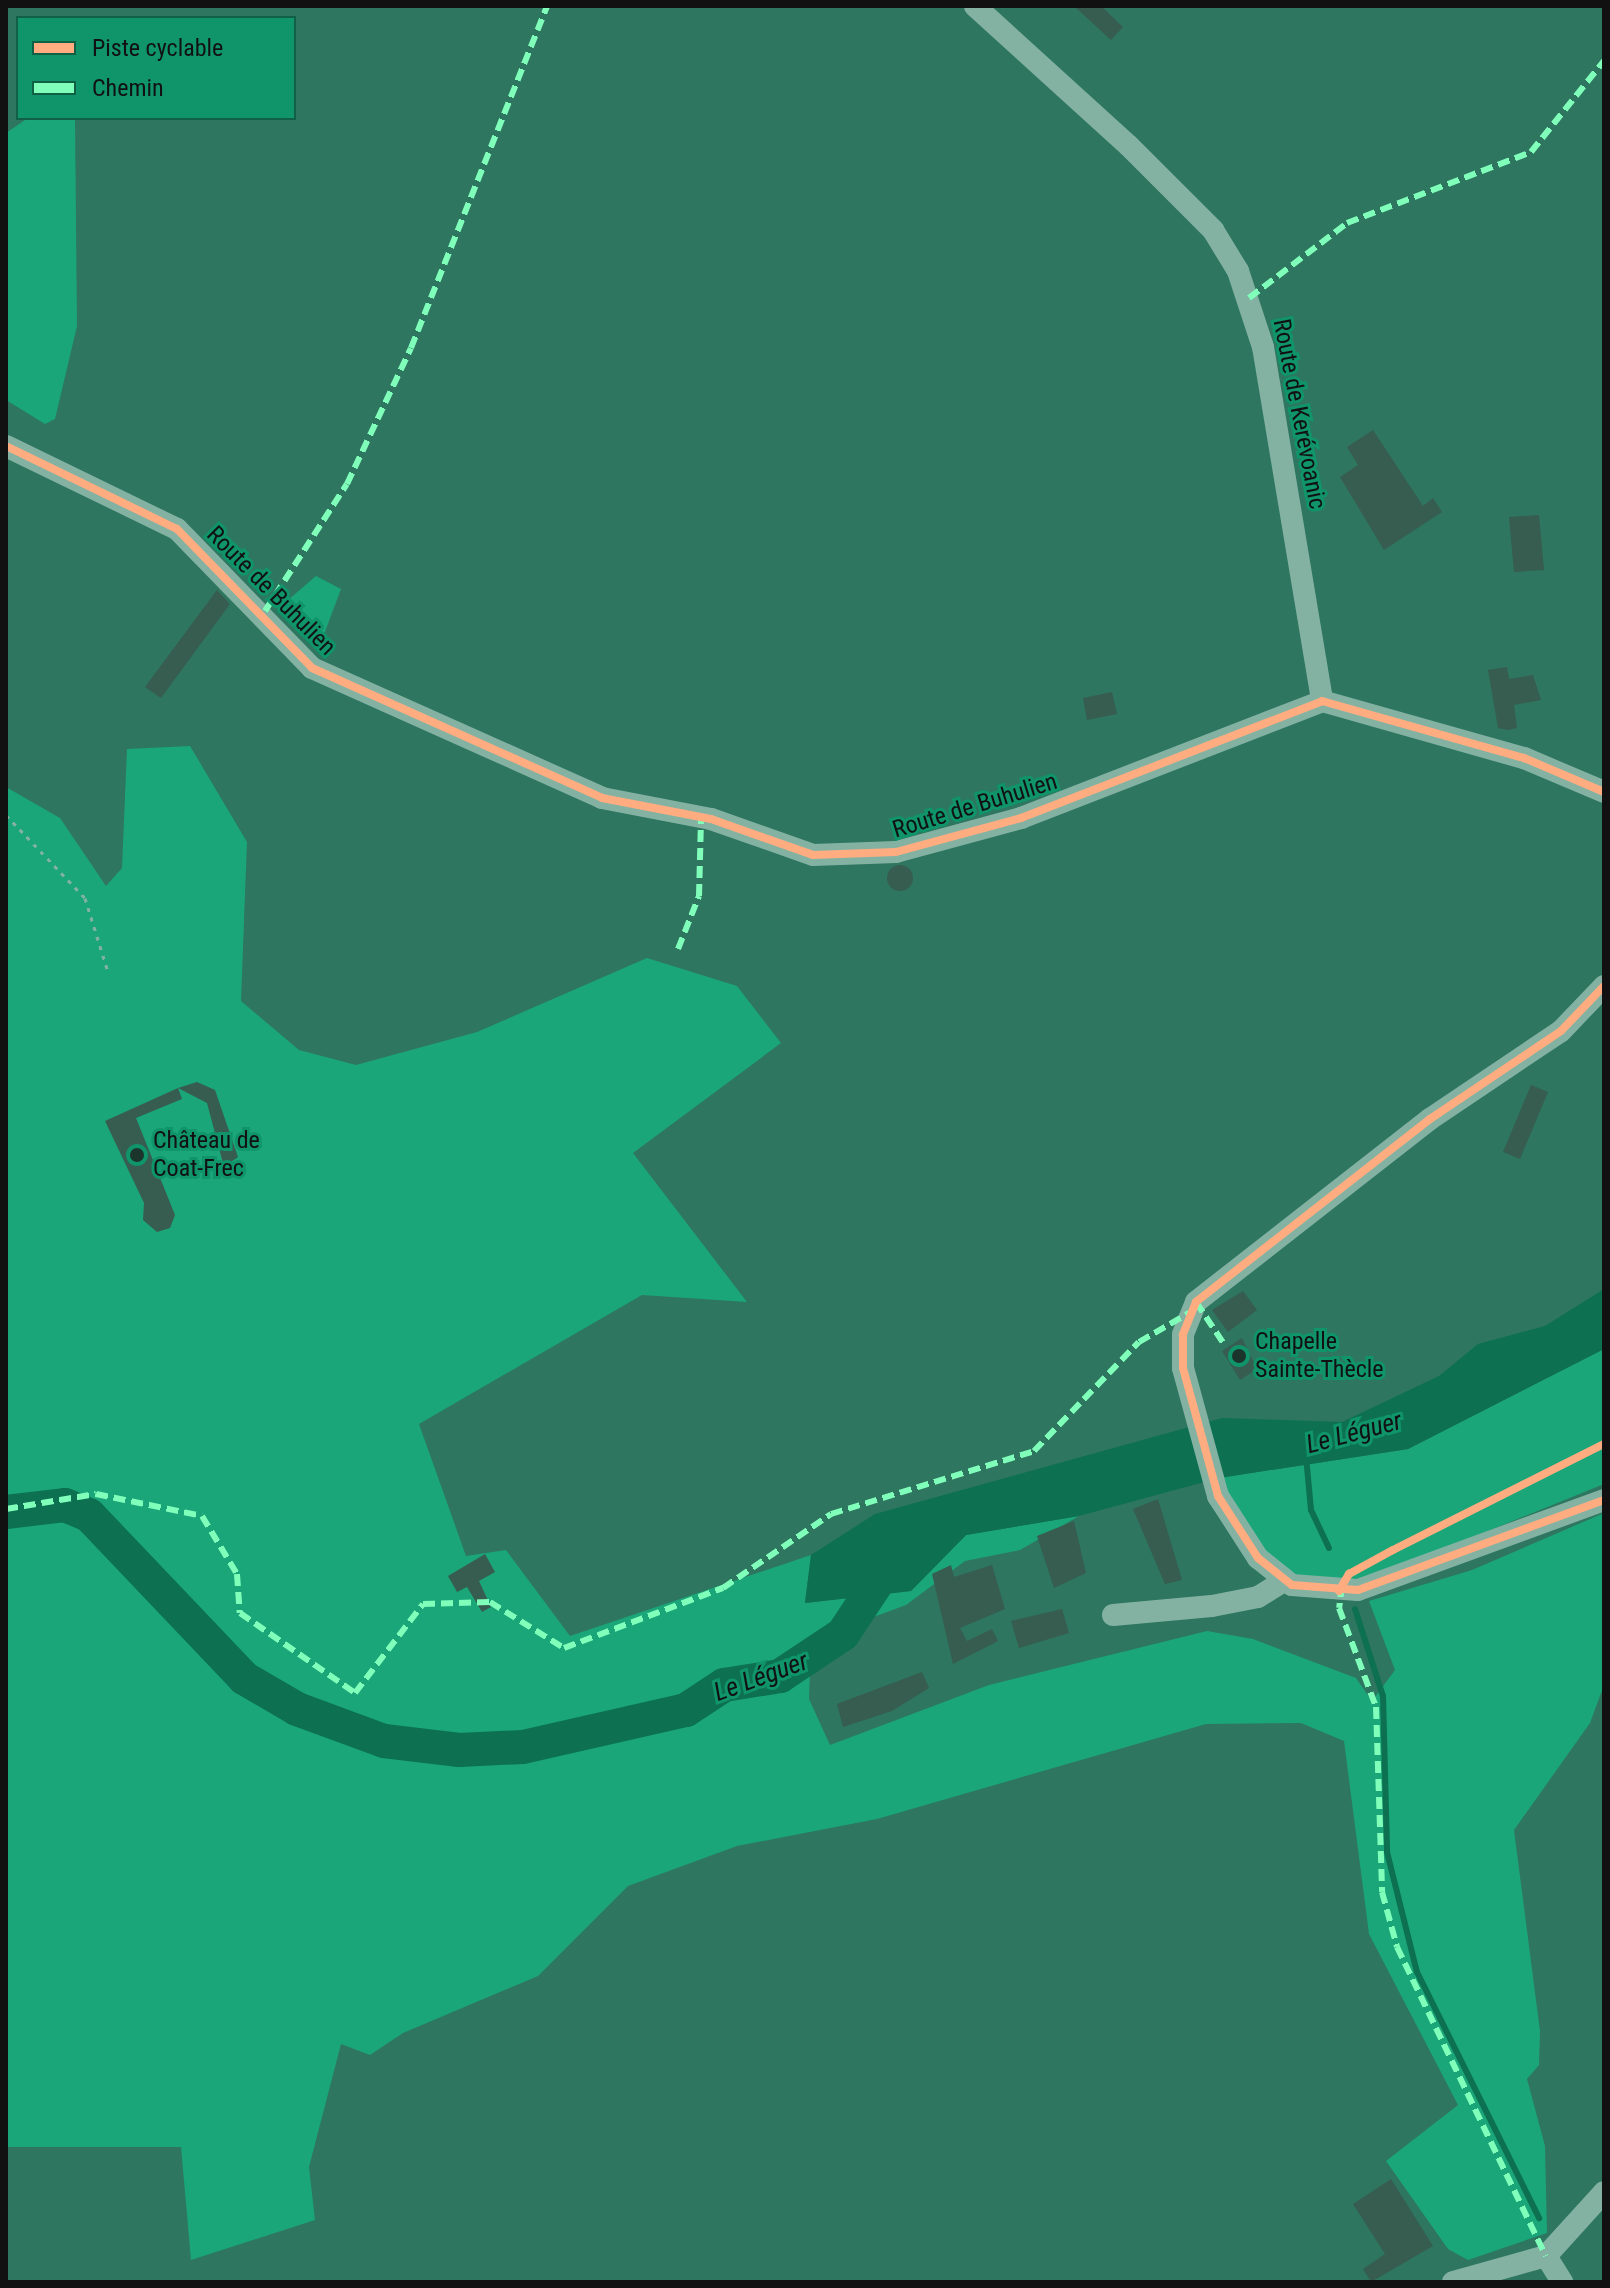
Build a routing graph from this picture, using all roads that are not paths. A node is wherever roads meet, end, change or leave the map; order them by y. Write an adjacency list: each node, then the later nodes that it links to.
1 (975, 6): 3 (street, Route de Kerévoanic)
2 (6, 446): 3 (street, Route de Buhulien)
3 (1322, 701): 4 (street)
4 (1604, 792)
5 (1604, 986): 7 (street)
6 (1604, 1500): 7 (street)
7 (1284, 1581): 8 (street)
8 (1113, 1615)
9 (1604, 2192): 10 (street)
10 (1546, 2256): 11 (street); 12 (street)
11 (1453, 2282)
12 (1562, 2282)

